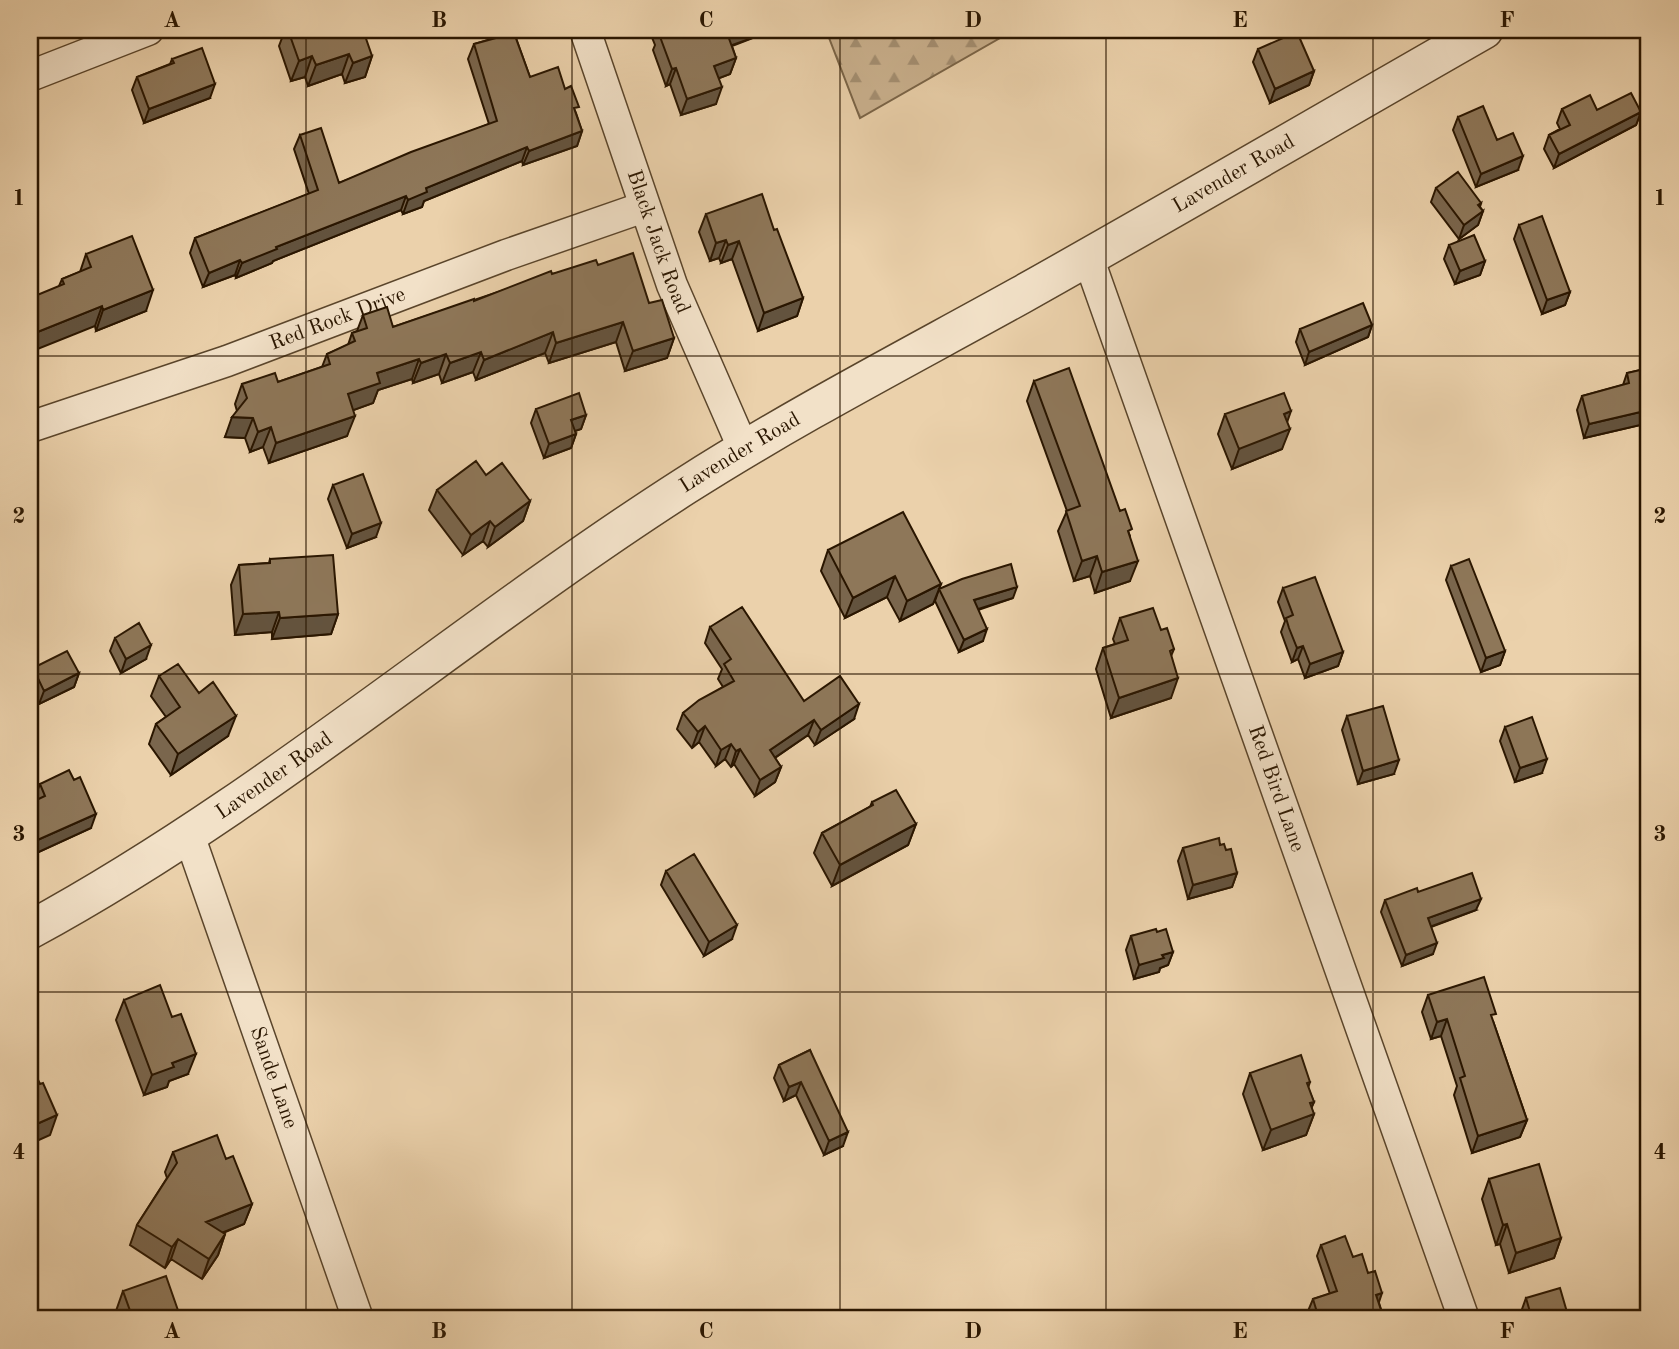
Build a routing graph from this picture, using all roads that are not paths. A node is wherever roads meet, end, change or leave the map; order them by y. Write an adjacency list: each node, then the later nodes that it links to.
1 (148, 30): 4 (street)
2 (585, 30): 5 (street, Black Jack Road)
3 (1485, 30): 6 (street, Lavender Road)
4 (30, 76)
5 (644, 207): 7 (street, Red Rock Drive); 8 (street, Black Jack Road)
6 (1088, 257): 8 (street, Lavender Road); 12 (street, Red Bird Lane)
7 (30, 427)
8 (744, 450): 9 (street, Lavender Road)
9 (189, 835): 10 (street, Lavender Road); 11 (street, Sande Lane)
10 (30, 930)
11 (358, 1319)
12 (1464, 1319)

